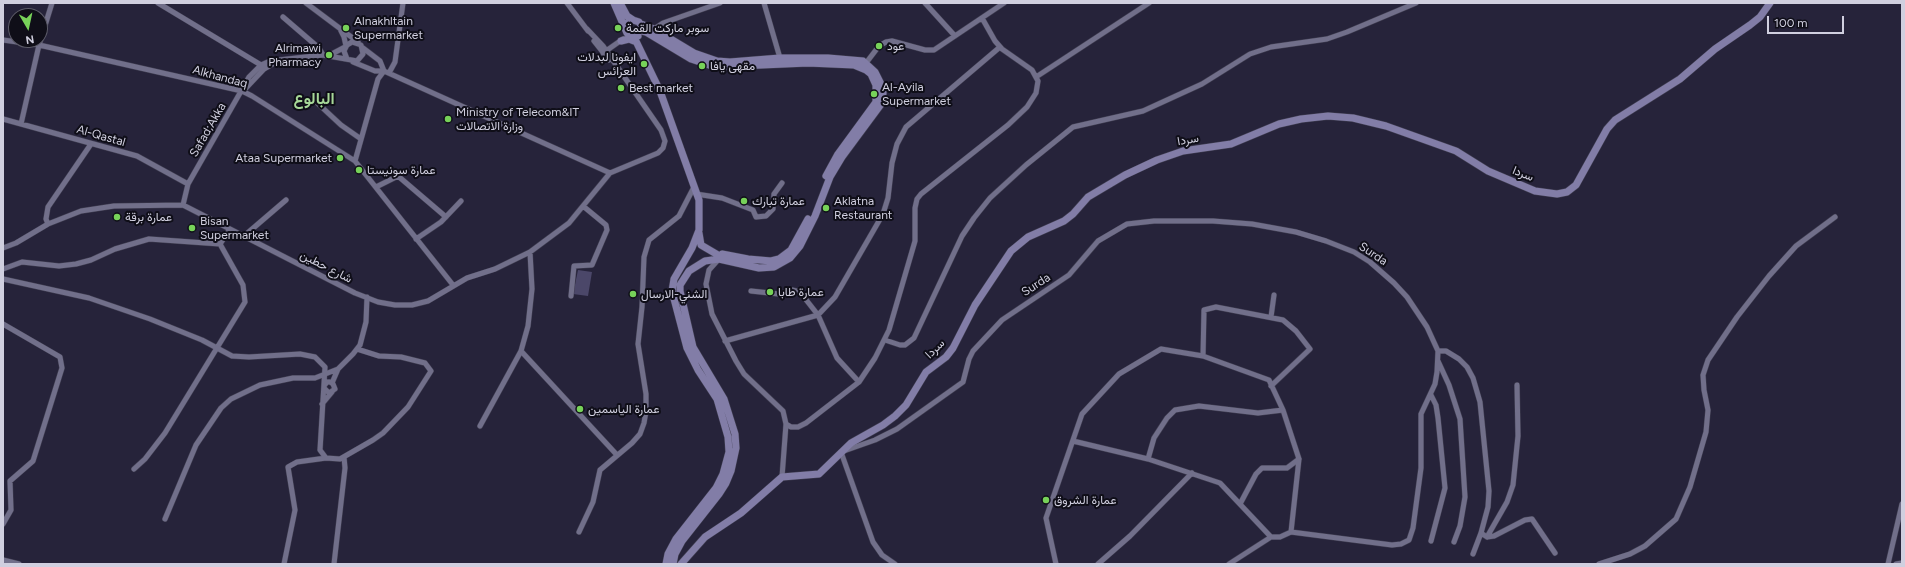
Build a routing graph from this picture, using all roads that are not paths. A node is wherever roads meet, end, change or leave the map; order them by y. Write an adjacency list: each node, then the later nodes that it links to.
1 (52, 3): 15 (street)
2 (158, 3): 41 (street)
3 (306, 3): 22 (street)
4 (403, 3): 43 (street)
5 (567, 3): 34 (street, شارع حطين)
6 (614, 3): 20 (main road)
7 (620, 3): 18 (main road)
8 (720, 3): 21 (street)
9 (764, 3): 37 (street)
10 (925, 3): 25 (street)
11 (1004, 3): 17 (street)
12 (1149, 3): 44 (street)
13 (1416, 3): 82 (street)
14 (1770, 3): 106 (main road, سردا)
15 (48, 16)
16 (283, 17): 35 (street)
17 (982, 18): 25 (street); 30 (street)
18 (633, 20): 19 (main road); 20 (main road)
19 (641, 24): 21 (main road); 23 (main road)
20 (626, 27): 24 (main road)
21 (654, 29): 37 (main road)
22 (340, 30): 27 (street); 29 (street)
23 (642, 32): 24 (main road); 42 (main road)
24 (631, 36): 26 (street); 33 (main road)
25 (955, 36): 42 (street)
26 (621, 40): 33 (main road); 34 (street)
27 (358, 43): 29 (street); 32 (street)
28 (48, 47): 45 (street, Alkhandaq)
29 (345, 47): 36 (street); 38 (street)
30 (1000, 47): 44 (street); 79 (street)
31 (38, 48): 48 (street)
32 (363, 48): 40 (street); 43 (street)
33 (640, 49): 56 (main road)
34 (605, 52): 52 (street, شارع حطين)
35 (323, 55): 36 (street); 39 (street)
36 (329, 55): 38 (street)
37 (780, 58): 42 (main road)
38 (347, 59): 40 (street)
39 (278, 60): 41 (street); 45 (street)
40 (353, 62): 43 (street)
41 (261, 65): 45 (street, Safad;Akka)
42 (865, 65): 71 (main road)
43 (386, 72): 49 (street); 52 (street)
44 (1036, 77): 82 (street)
45 (242, 91): 51 (street, Alkhandaq); 54 (street, Safad;Akka)
46 (306, 100): 49 (street)
47 (3, 119): 48 (street, Al-Qastal)
48 (22, 124): 50 (street, Al-Qastal)
49 (361, 139): 51 (street)
50 (91, 144): 54 (street, Al-Qastal); 63 (street)
51 (355, 161): 55 (street, Alkhandaq)
52 (613, 172): 60 (street, شارع حطين)
53 (782, 183): 56 (street)
54 (188, 184): 59 (street, Safad;Akka)
55 (376, 187): 61 (street); 67 (street, Alkhandaq)
56 (695, 190): 65 (main road); 107 (street)
57 (286, 200): 66 (street)
58 (461, 201): 61 (street)
59 (182, 205): 63 (street, شارع حطين); 64 (street, شارع حطين)
60 (583, 206): 70 (street, شارع حطين); 77 (street)
61 (446, 217): 67 (street)
62 (1835, 217): 140 (street)
63 (48, 224): 69 (street, شارع حطين)
64 (230, 229): 66 (street, شارع حطين); 68 (street)
65 (699, 230): 71 (main road); 134 (main road)
66 (244, 236): 78 (street, شارع حطين)
67 (416, 239): 74 (street, Alkhandaq)
68 (220, 244): 72 (street); 84 (street)
69 (3, 248)
70 (530, 252): 74 (street, شارع حطين); 86 (street)
71 (719, 259): 83 (street); 134 (main road)
72 (3, 269)
73 (3, 279): 84 (street)
74 (452, 285): 78 (street, شارع حطين)
75 (751, 291): 79 (street)
76 (1274, 295): 80 (street)
77 (571, 296)
78 (367, 297): 85 (street)
79 (818, 314): 83 (street); 93 (street)
80 (1271, 317): 88 (street); 96 (street)
81 (3, 324): 119 (street)
82 (885, 340): 93 (street)
83 (726, 341): 102 (street)
84 (216, 348): 91 (street); 113 (street)
85 (357, 349): 90 (street); 108 (street)
86 (521, 351): 103 (street); 107 (street)
87 (1438, 351): 89 (street, Surda); 106 (street, Surda); 122 (street)
88 (1203, 356): 96 (street); 104 (street)
89 (1438, 360): 99 (street, Surda); 126 (street)
90 (338, 369): 91 (street); 94 (street)
91 (326, 375): 92 (street); 94 (street); 97 (street)
92 (315, 378): 97 (street); 118 (street)
93 (859, 382): 102 (street)
94 (332, 383): 97 (street); 98 (street)
95 (1517, 385): 124 (street)
96 (1271, 386): 101 (street)
97 (324, 387): 98 (street); 100 (street)
98 (332, 392): 100 (street)
99 (1431, 395): 121 (street, Surda); 125 (street)
100 (322, 404): 105 (street)
101 (1283, 410): 110 (street); 111 (street)
102 (786, 424): 115 (street)
103 (480, 426)
104 (1073, 441): 110 (street); 137 (street)
105 (320, 450): 109 (street); 112 (street)
106 (841, 452): 115 (main road, سردا); 136 (street)
107 (617, 455): 120 (street)
108 (344, 457): 109 (street); 133 (street)
109 (326, 458): 112 (street)
110 (1148, 459): 114 (street)
111 (1299, 459): 116 (street); 121 (street)
112 (310, 460): 132 (street)
113 (134, 469)
114 (1192, 473): 116 (street); 138 (street)
115 (782, 477): 135 (main road)
116 (1240, 504): 123 (street)
117 (1902, 504): 141 (street)
118 (165, 519)
119 (3, 524)
120 (579, 532)
121 (1291, 532): 123 (street, Surda)
122 (1481, 533): 124 (street); 128 (street)
123 (1271, 537): 139 (street, Surda)
124 (1487, 537): 127 (street)
125 (1431, 541)
126 (1454, 542)
127 (1555, 553)
128 (1473, 554)
129 (3, 560): 131 (street)
130 (1902, 563): 142 (street)
131 (19, 564)
132 (284, 564)
133 (334, 564)
134 (668, 564)
135 (681, 564)
136 (895, 564)
137 (1056, 564)
138 (1098, 564)
139 (1230, 564)
140 (1599, 564)
141 (1888, 564)
142 (1896, 564)

